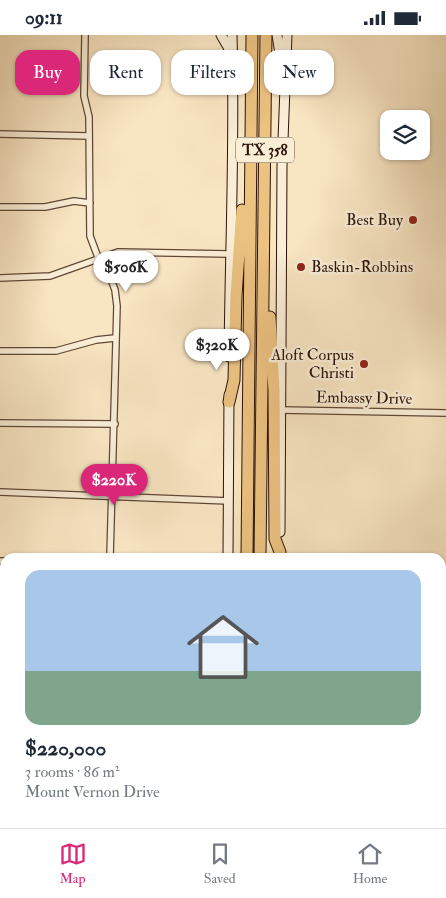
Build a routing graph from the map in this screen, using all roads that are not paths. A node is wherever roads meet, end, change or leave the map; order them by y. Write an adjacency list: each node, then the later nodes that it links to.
1 (85, 35): 14 (street)
2 (221, 35): 8 (main road)
3 (277, 35): 12 (main road)
4 (287, 35): 12 (main road)
5 (234, 37): 9 (main road)
6 (266, 39): 20 (highway, TX 358)
7 (252, 40): 11 (highway, TX 358)
8 (229, 50)
9 (233, 50)
10 (232, 95): 17 (main road)
11 (250, 97): 23 (highway); 33 (highway, TX 358)
12 (284, 113): 24 (main road)
13 (0, 134): 14 (street)
14 (89, 136): 15 (street)
15 (90, 203): 16 (street); 18 (street)
16 (0, 207)
17 (230, 254): 18 (street); 23 (main road)
18 (99, 260): 19 (street); 21 (street)
19 (0, 279)
20 (264, 286): 34 (highway, TX 358); 35 (highway)
21 (115, 338): 22 (street); 27 (street)
22 (0, 351)
23 (229, 402): 30 (main road)
24 (281, 409): 25 (street, Embassy Drive); 36 (main road)
25 (446, 413)
26 (0, 423): 27 (street)
27 (115, 424): 29 (street)
28 (0, 492): 29 (street)
29 (111, 495): 30 (street); 31 (street)
30 (229, 501): 32 (main road)
31 (110, 553)
32 (228, 553)
33 (247, 553)
34 (260, 553)
35 (279, 553)
36 (280, 553)

